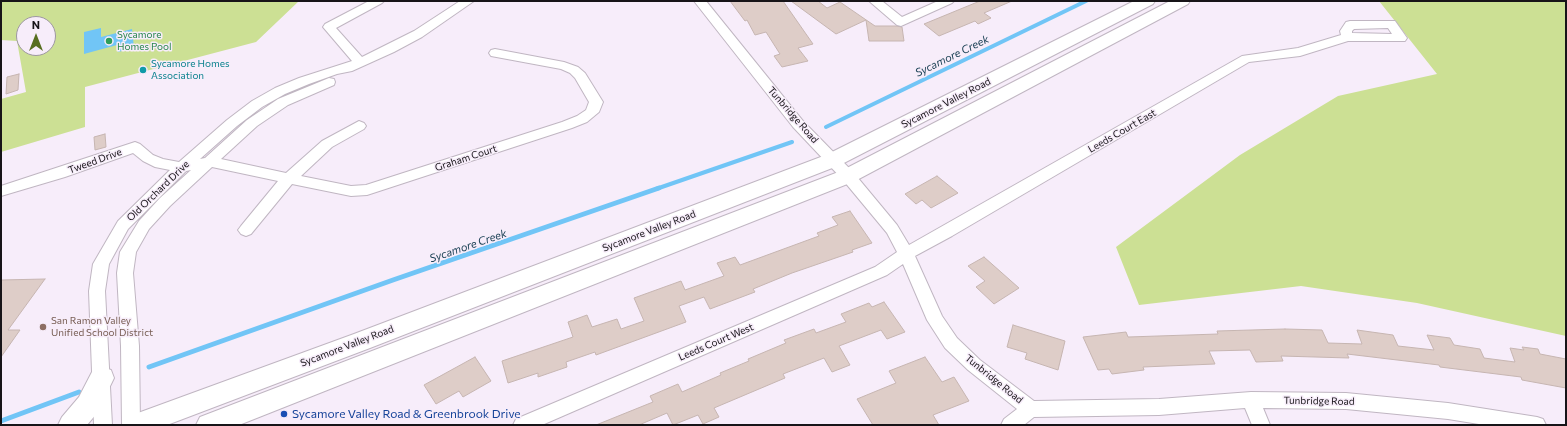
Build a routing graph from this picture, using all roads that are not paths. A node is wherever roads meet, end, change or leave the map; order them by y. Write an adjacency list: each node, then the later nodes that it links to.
1 (378, 1): 10 (street)
2 (468, 1): 10 (street, Old Orchard Drive)
3 (700, 1): 14 (street, Tunbridge Road)
4 (875, 1): 5 (street)
5 (948, 1)
6 (1147, 1): 14 (main road, Sycamore Valley Road)
7 (1182, 1): 14 (main road, Sycamore Valley Road)
8 (1348, 37): 18 (street, Leeds Court East)
9 (495, 53): 15 (street, Graham Court)
10 (354, 66): 12 (street, Old Orchard Drive); 13 (street, Old Orchard Drive)
11 (359, 126): 15 (street)
12 (209, 162): 13 (street, Tweed Drive); 15 (street, Graham Court); 24 (street, Old Orchard Drive)
13 (182, 167): 16 (street, Tweed Drive); 19 (street, Old Orchard Drive)
14 (841, 168): 18 (street, Tunbridge Road); 25 (main road, Sycamore Valley Road); 26 (main road, Sycamore Valley Road)
15 (288, 179): 17 (street)
16 (1, 191)
17 (246, 230)
18 (906, 254): 21 (street, Tunbridge Road); 27 (street, Leeds Court West)
19 (102, 378): 22 (main road); 23 (street, Old Orchard Drive)
20 (1251, 400): 21 (street, Tunbridge Road); 29 (street); 30 (street, Tunbridge Road)
21 (1031, 409): 28 (street)
22 (71, 425)
23 (103, 425)
24 (130, 425)
25 (136, 425)
26 (209, 425)
27 (522, 425)
28 (1010, 425)
29 (1261, 425)
30 (1537, 425)

